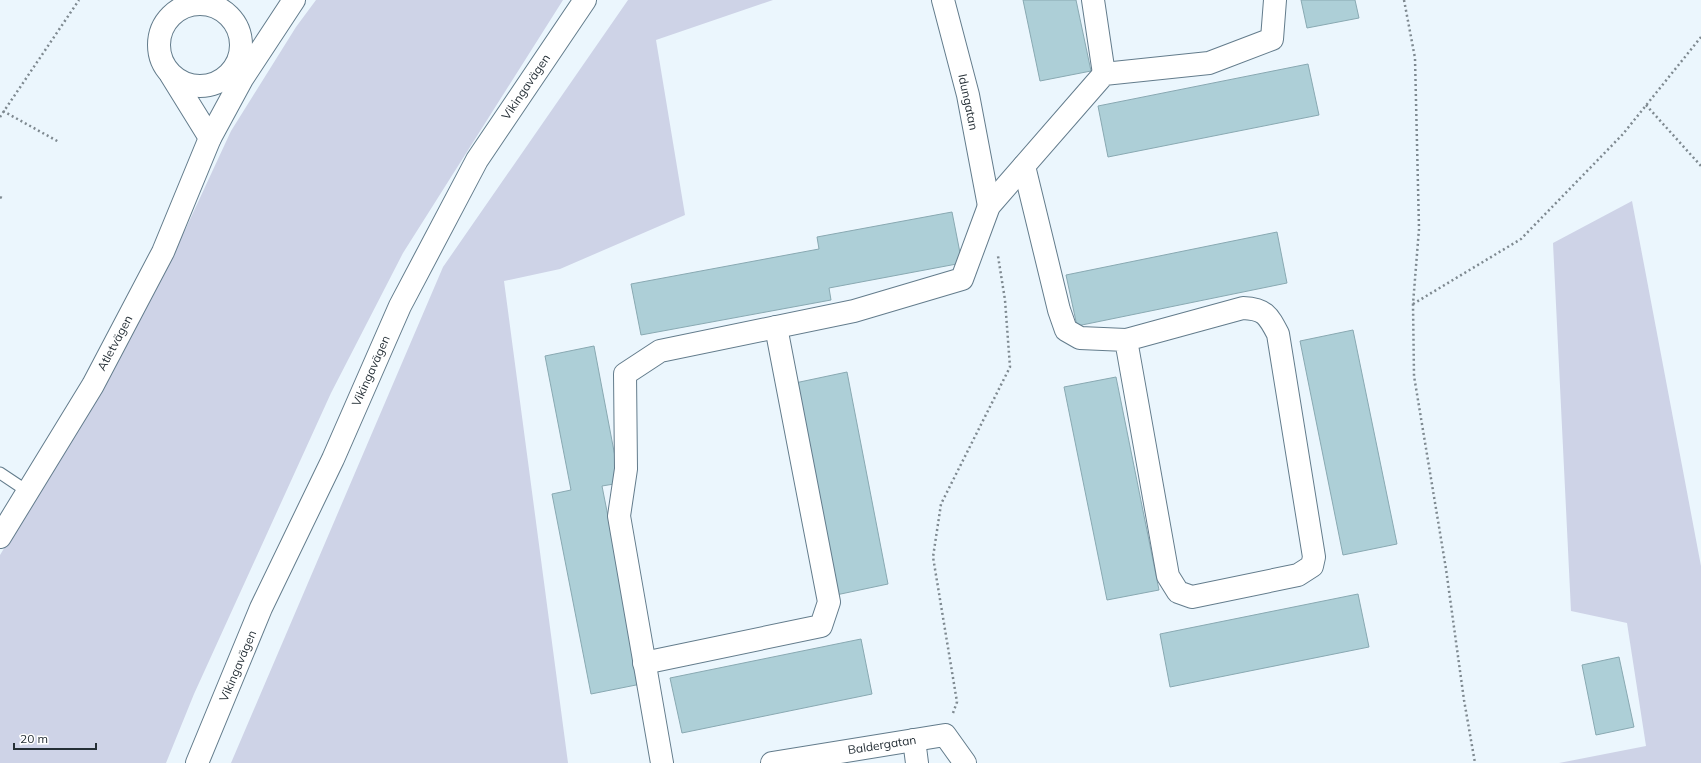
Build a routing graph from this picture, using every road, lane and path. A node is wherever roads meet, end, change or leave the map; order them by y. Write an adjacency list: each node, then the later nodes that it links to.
1 (79, 0): 14 (path)
2 (294, 0): 10 (street, Atletvägen)
3 (585, 0): 31 (street, Vikingavägen)
4 (943, 0): 20 (street, Idungatan)
5 (1093, 0): 11 (street)
6 (1275, 0): 11 (street)
7 (1404, 0): 22 (path)
8 (224, 10): 10 (street); 12 (street); 12 (street)
9 (1701, 37): 13 (path)
10 (264, 46): 16 (street, Atletvägen)
11 (1104, 74): 18 (street)
12 (171, 75): 16 (street)
13 (1646, 105): 19 (path); 22 (path)
14 (3, 111): 15 (path); 17 (path)
15 (0, 116)
16 (210, 138): 26 (street, Atletvägen)
17 (59, 142)
18 (1024, 166): 20 (street); 24 (street)
19 (1701, 166)
20 (989, 206): 23 (street)
21 (997, 253): 29 (path)
22 (1413, 304): 36 (path)
23 (776, 328): 28 (street); 28 (street)
24 (1126, 340): 24 (street)
25 (0, 473): 26 (lane)
26 (27, 491): 27 (street, Atletvägen)
27 (0, 537)
28 (644, 663): 32 (street)
29 (945, 735): 30 (street, Baldergatan); 35 (street)
30 (914, 740): 33 (street, Baldergatan); 34 (street)
31 (197, 763)
32 (662, 763)
33 (772, 763)
34 (917, 763)
35 (965, 763)
36 (1476, 763)

